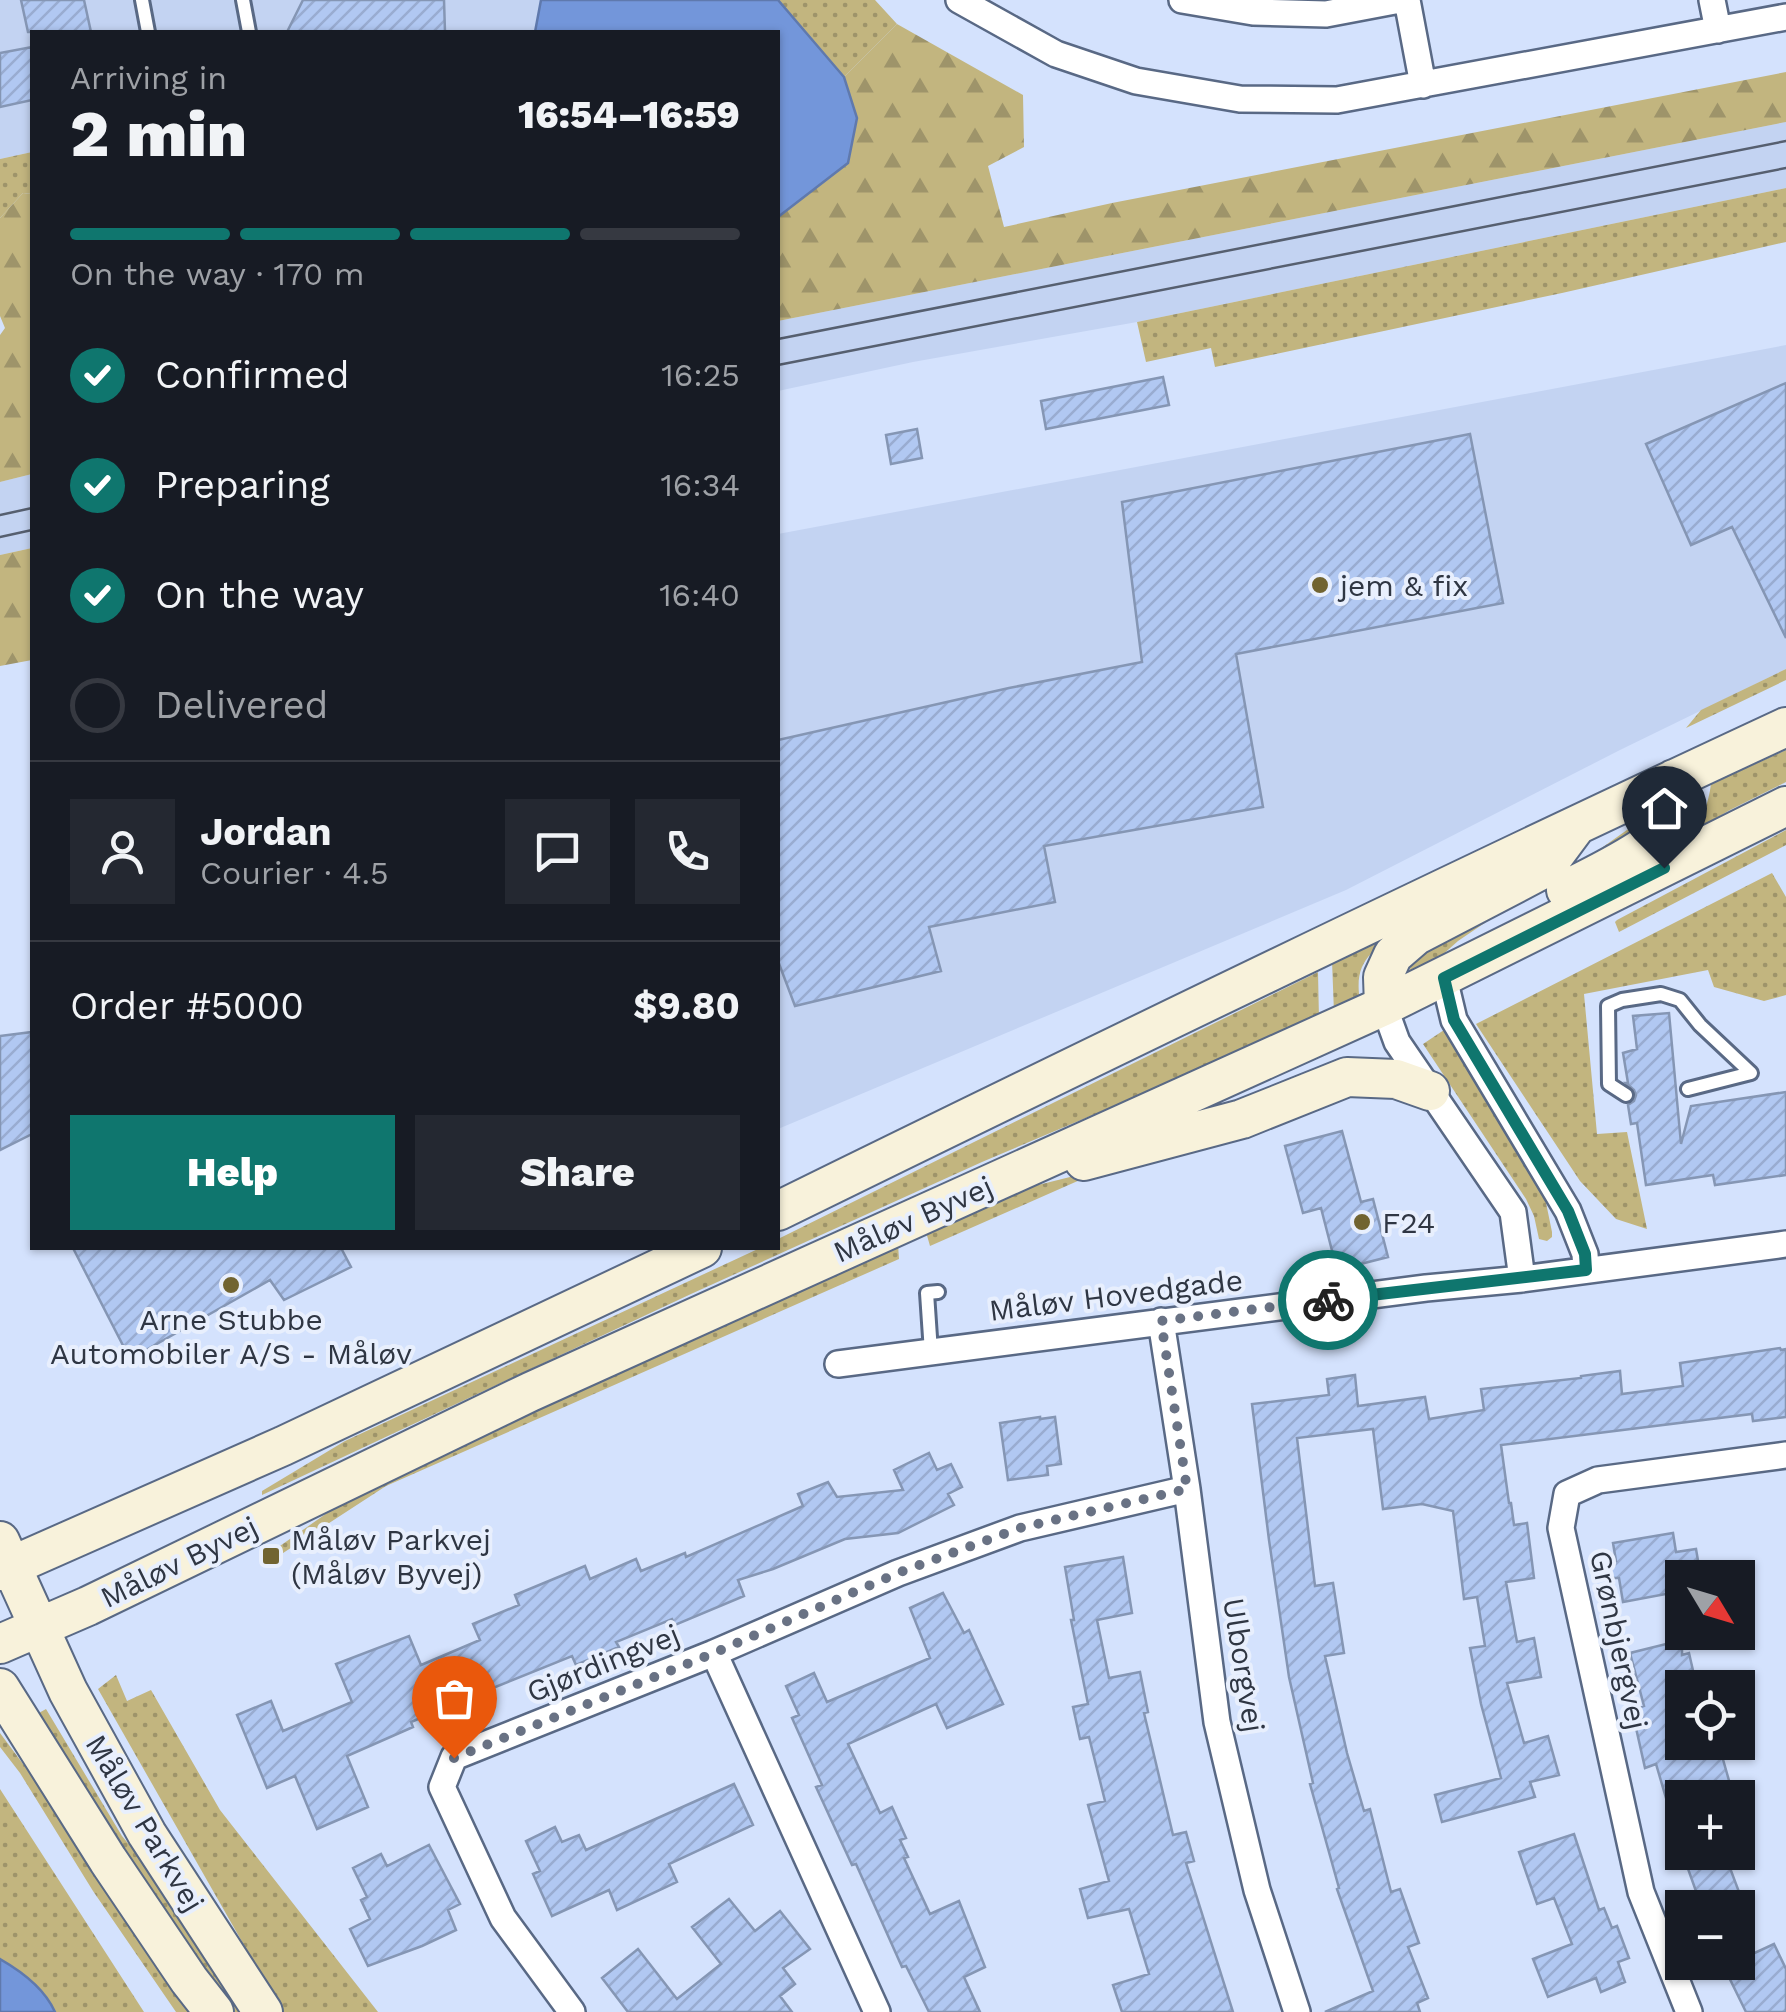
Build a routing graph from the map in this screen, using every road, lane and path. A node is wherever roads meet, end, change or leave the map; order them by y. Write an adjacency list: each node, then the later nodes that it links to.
1 (142, 0): 8 (lane)
2 (243, 0): 9 (lane)
3 (958, 0): 11 (street)
4 (1182, 0): 5 (street)
5 (1404, 0): 11 (street)
6 (1712, 0): 10 (street)
7 (1786, 17): 10 (street)
8 (148, 30)
9 (249, 30)
10 (1718, 30): 11 (street)
11 (1423, 86)
12 (1786, 727): 13 (main road)
13 (1674, 779): 15 (main road); 16 (main road)
14 (1786, 806): 16 (main road, Måløv Byvej)
15 (1578, 822): 18 (main road); 23 (main road)
16 (1484, 958): 17 (main road, Måløv Byvej)
17 (1444, 978): 18 (main road, Måløv Byvej); 26 (street)
18 (1384, 1006): 20 (street); 22 (main road, Måløv Byvej)
19 (1688, 1088): 21 (lane)
20 (1430, 1091): 22 (main road); 27 (street)
21 (1626, 1095)
22 (985, 1186): 35 (main road, Måløv Byvej)
23 (780, 1210)
24 (1786, 1244): 26 (street, Måløv Hovedgade)
25 (698, 1250): 34 (main road, Måløv Byvej)
26 (1586, 1270): 27 (street, Måløv Hovedgade)
27 (1522, 1279): 29 (street, Måløv Hovedgade)
28 (938, 1292): 30 (lane)
29 (1161, 1321): 30 (street, Måløv Hovedgade); 33 (street, Ulborgvej)
30 (931, 1352): 31 (street, Måløv Hovedgade)
31 (838, 1364)
32 (1786, 1455): 44 (street, Grønbjergvej)
33 (1187, 1489): 37 (street, Gjørdingvej); 43 (street, Ulborgvej)
34 (3, 1570): 35 (main road, Måløv Parkvej)
35 (38, 1628): 36 (main road, Måløv Byvej); 40 (main road, Måløv Parkvej)
36 (0, 1644)
37 (714, 1653): 41 (street, Gjørdingvej); 42 (street, Gjørdingvej)
38 (0, 1688): 39 (main road, Måløv Parkvej)
39 (214, 2012)
40 (264, 2012)
41 (572, 2012)
42 (877, 2012)
43 (1297, 2012)
44 (1689, 2012)

